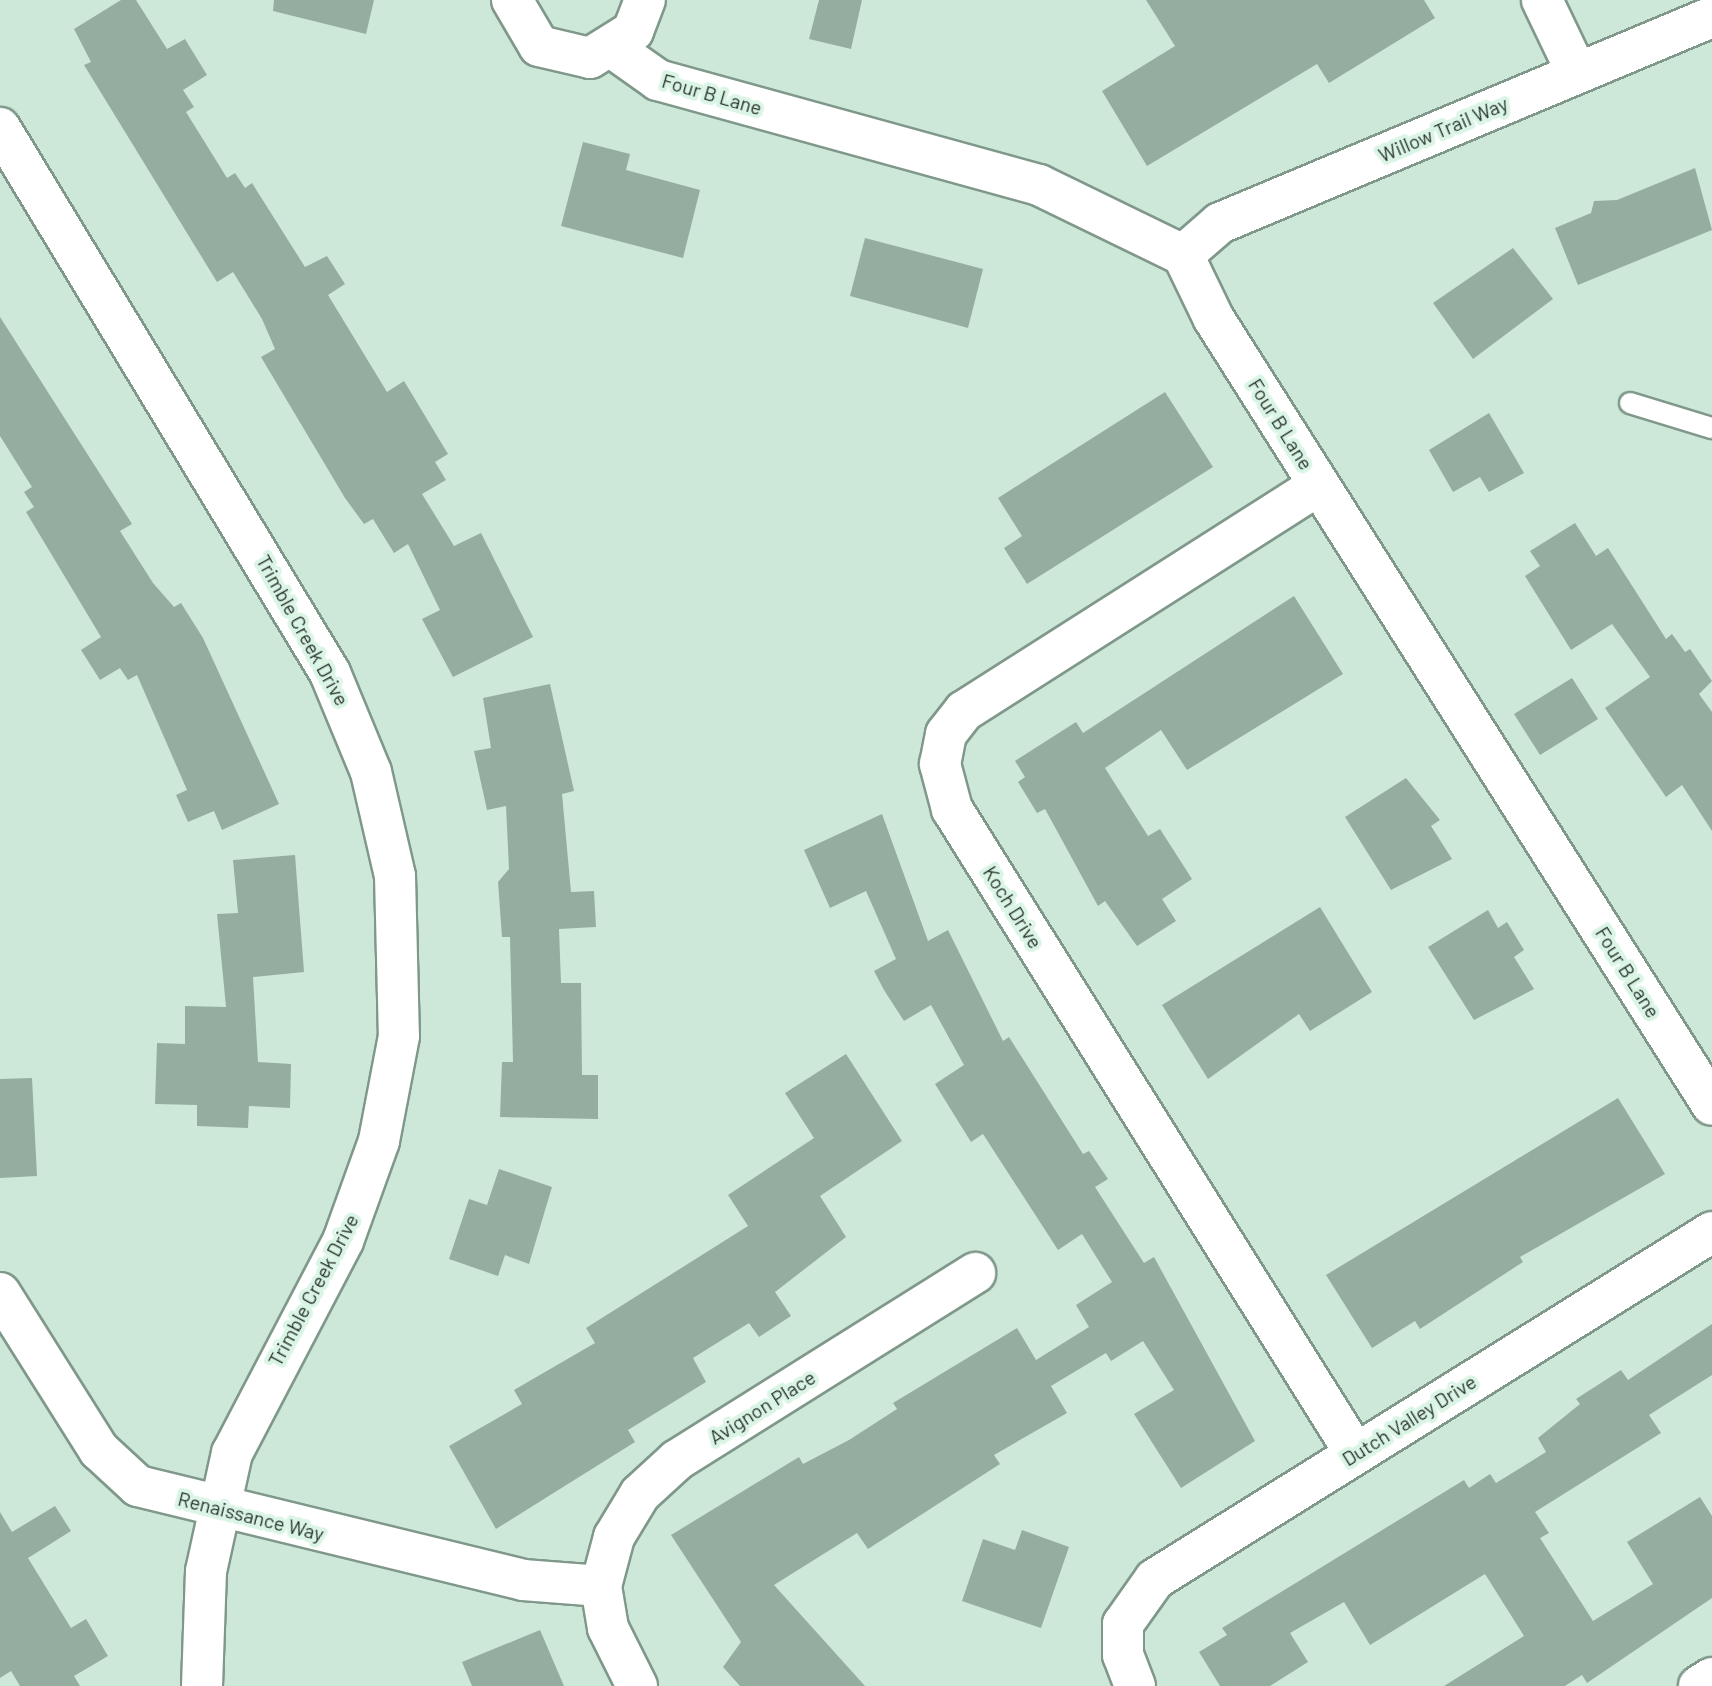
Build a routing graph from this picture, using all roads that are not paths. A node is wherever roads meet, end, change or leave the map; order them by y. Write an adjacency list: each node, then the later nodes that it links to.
1 (512, 0): 5 (street)
2 (645, 0): 5 (street)
3 (1542, 0): 6 (street)
4 (1712, 17): 6 (street, Willow Trail Way)
5 (614, 49): 8 (street, Four B Lane)
6 (1577, 73): 8 (street, Willow Trail Way)
7 (0, 128): 17 (street, Trimble Creek Drive)
8 (1183, 255): 11 (street, Four B Lane)
9 (1630, 403): 10 (lane)
10 (1712, 428)
11 (1319, 485): 12 (street, Four B Lane); 16 (street, Koch Drive)
12 (1712, 1105)
13 (1712, 1232): 16 (street, Dutch Valley Drive)
14 (975, 1273): 18 (street, Avignon Place)
15 (0, 1293): 17 (street, Renaissance Way)
16 (1355, 1453): 22 (street, Dutch Valley Drive)
17 (217, 1510): 18 (street, Renaissance Way); 20 (street, Trimble Creek Drive)
18 (601, 1586): 21 (street)
19 (1712, 1678): 23 (street)
20 (202, 1686)
21 (637, 1686)
22 (1135, 1686)
23 (1699, 1686)

